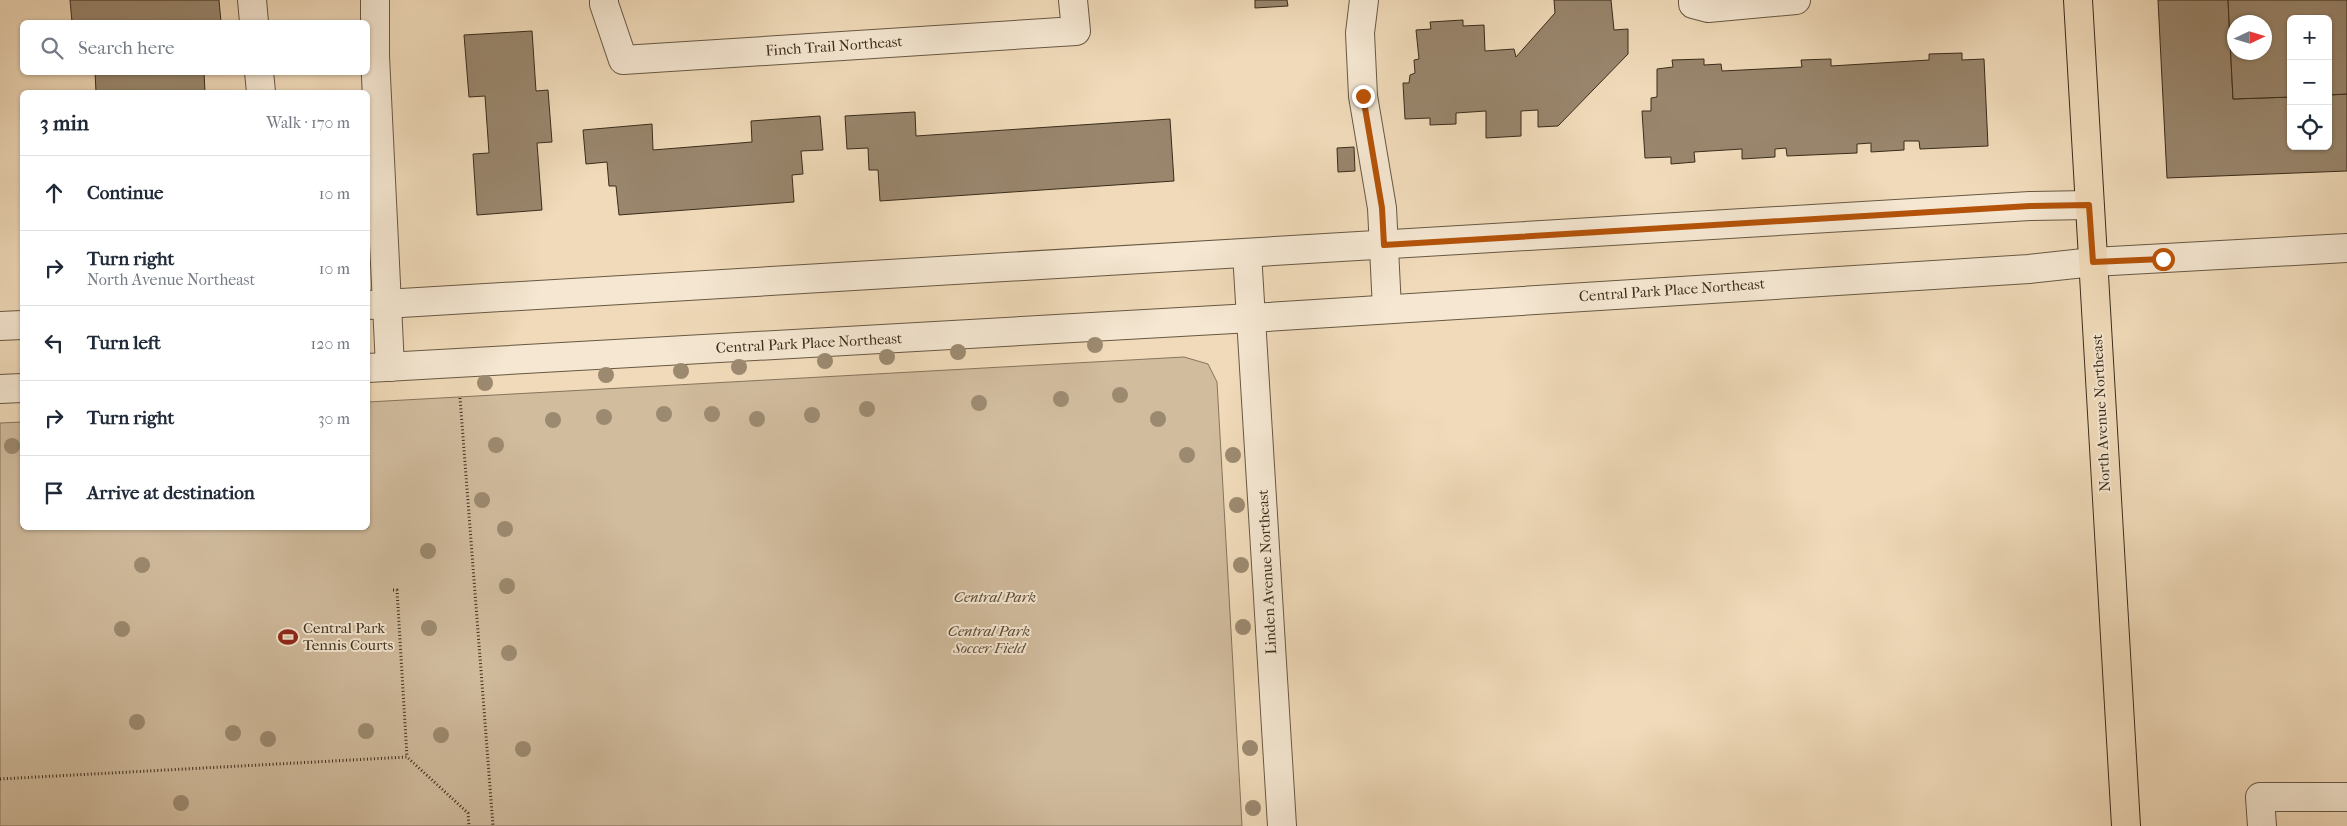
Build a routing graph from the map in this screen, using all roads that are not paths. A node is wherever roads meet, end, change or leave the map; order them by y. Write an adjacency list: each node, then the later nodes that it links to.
1 (252, 0): 9 (street)
2 (375, 0): 17 (street)
3 (604, 0): 4 (street, Finch Trail Northeast)
4 (1073, 0)
5 (1364, 0): 13 (street)
6 (1693, 0): 7 (street)
7 (1796, 0)
8 (2078, 0): 12 (main road, North Avenue Northeast)
9 (254, 20)
10 (260, 75): 11 (street)
11 (261, 90)
12 (2089, 205): 13 (street); 16 (main road, North Avenue Northeast)
13 (1384, 245): 15 (street); 18 (street)
14 (2347, 248): 16 (street, Central Park Place Northeast)
15 (1247, 253): 17 (street); 19 (street)
16 (2093, 262): 18 (street, Central Park Place Northeast); 27 (main road, North Avenue Northeast)
17 (377, 304): 22 (street)
18 (1387, 308): 19 (street, Central Park Place Northeast)
19 (1251, 318): 22 (street, Central Park Place Northeast); 26 (street, Linden Avenue Northeast)
20 (20, 325): 21 (street)
21 (0, 326)
22 (378, 368)
23 (20, 388): 24 (street)
24 (0, 389)
25 (2347, 797): 28 (street)
26 (1282, 826)
27 (2126, 826)
28 (2262, 826)

